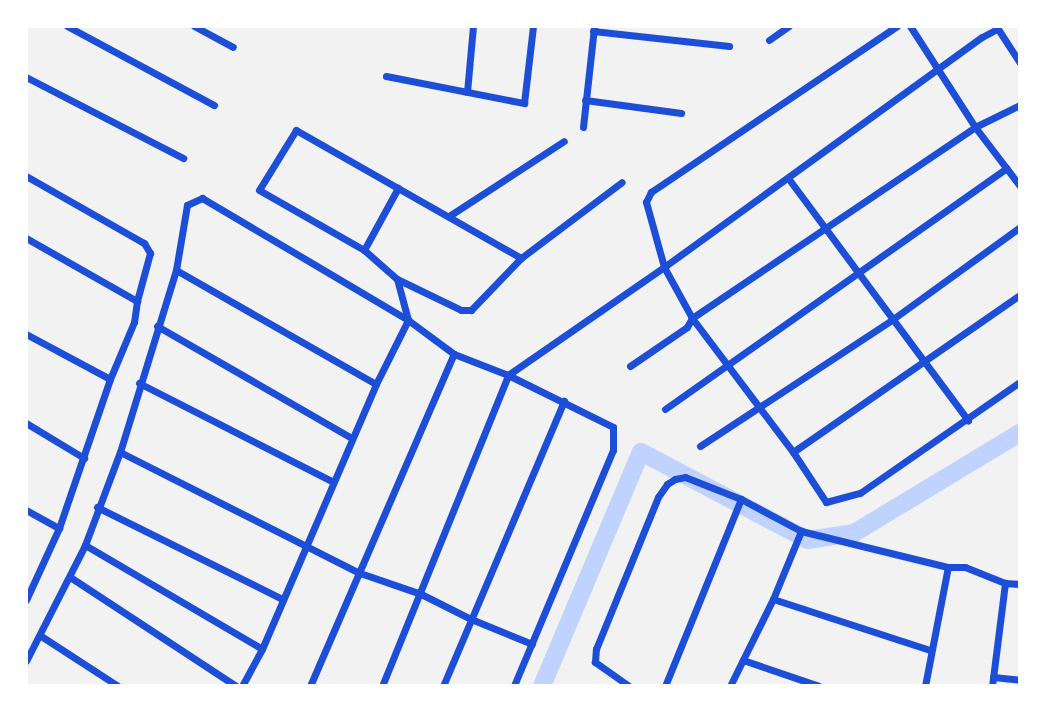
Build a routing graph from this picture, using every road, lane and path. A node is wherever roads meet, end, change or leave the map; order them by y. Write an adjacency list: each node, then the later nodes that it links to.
1 (68, 26): 21 (street)
2 (194, 26): 13 (street)
3 (473, 26): 19 (street)
4 (533, 26): 19 (street)
5 (789, 26): 10 (street)
6 (897, 26): 40 (street)
7 (910, 26): 16 (street)
8 (593, 28): 12 (street); 20 (street)
9 (997, 28): 14 (street); 16 (street)
10 (769, 40)
11 (1020, 45): 14 (street)
12 (729, 46)
13 (233, 47)
14 (1012, 51): 15 (street)
15 (1020, 63)
16 (940, 69): 25 (street); 30 (street)
17 (26, 76): 27 (street)
18 (386, 76): 19 (street)
19 (467, 92)
20 (586, 100): 23 (street); 24 (street)
21 (214, 105)
22 (1020, 105): 25 (street)
23 (681, 113)
24 (583, 127)
25 (975, 127): 28 (street); 36 (street)
26 (564, 141): 34 (street)
27 (183, 158)
28 (1007, 168): 32 (street); 42 (street)
29 (26, 176): 45 (street)
30 (788, 178): 36 (street); 40 (street)
31 (622, 181): 39 (street)
32 (1020, 186)
33 (398, 188): 34 (street); 38 (street); 38 (street)
34 (450, 216): 39 (street)
35 (1020, 227): 47 (street)
36 (827, 230): 42 (street); 46 (street)
37 (26, 238): 45 (street)
38 (364, 250): 43 (street)
39 (521, 258): 43 (street)
40 (664, 267): 46 (street); 55 (street)
41 (176, 270): 48 (street); 49 (street); 59 (street)
42 (860, 274): 47 (street); 53 (street)
43 (397, 279): 48 (street)
44 (1020, 295): 52 (street)
45 (137, 301): 56 (street)
46 (692, 318): 53 (street); 54 (street)
47 (893, 319): 52 (street); 61 (street)
48 (408, 320): 51 (street); 59 (street)
49 (157, 326): 58 (street); 65 (street)
50 (26, 334): 56 (street)
51 (454, 354): 55 (street); 79 (street)
52 (924, 361): 63 (street); 68 (street)
53 (728, 363): 61 (street); 62 (street)
54 (630, 366)
55 (508, 375): 60 (street); 83 (street)
56 (110, 379): 69 (street)
57 (1020, 382): 63 (street)
58 (139, 383): 67 (street); 70 (street)
59 (376, 384): 65 (street)
60 (564, 401): 87 (street); 89 (street)
61 (758, 406): 66 (street); 68 (street)
62 (665, 409)
63 (968, 420): 68 (street)
64 (26, 423): 69 (street)
65 (352, 438): 70 (street)
66 (700, 446)
67 (120, 452): 72 (street); 77 (street)
68 (793, 452)
69 (84, 458): 74 (street)
70 (333, 482): 77 (street)
71 (741, 499): 75 (street); 103 (street); 104 (street)
72 (97, 507): 76 (street); 85 (street)
73 (26, 510): 74 (street)
74 (59, 528): 84 (street)
75 (801, 531): 78 (street); 86 (street)
76 (85, 545): 80 (street); 90 (street)
77 (306, 547): 79 (street); 85 (street)
78 (948, 567): 81 (street); 91 (street)
79 (360, 573): 83 (street); 99 (street)
80 (70, 577): 88 (street); 97 (street)
81 (1005, 583): 82 (street); 94 (street)
82 (1020, 584)
83 (421, 594): 87 (street); 100 (street)
84 (27, 597)
85 (282, 599): 90 (street)
86 (773, 599): 91 (street); 92 (street)
87 (471, 619): 89 (street); 101 (street)
88 (41, 636): 93 (street); 96 (street)
89 (532, 644): 102 (street)
90 (262, 649): 98 (street)
91 (930, 650): 107 (street)
92 (743, 660): 105 (street); 106 (street)
93 (26, 661)
94 (993, 677): 95 (street); 108 (street)
95 (1020, 680)
96 (118, 686)
97 (236, 686)
98 (242, 686)
99 (310, 686)
100 (382, 686)
101 (443, 686)
102 (514, 686)
103 (629, 686)
104 (665, 686)
105 (730, 686)
106 (820, 686)
107 (925, 686)
108 (992, 686)

